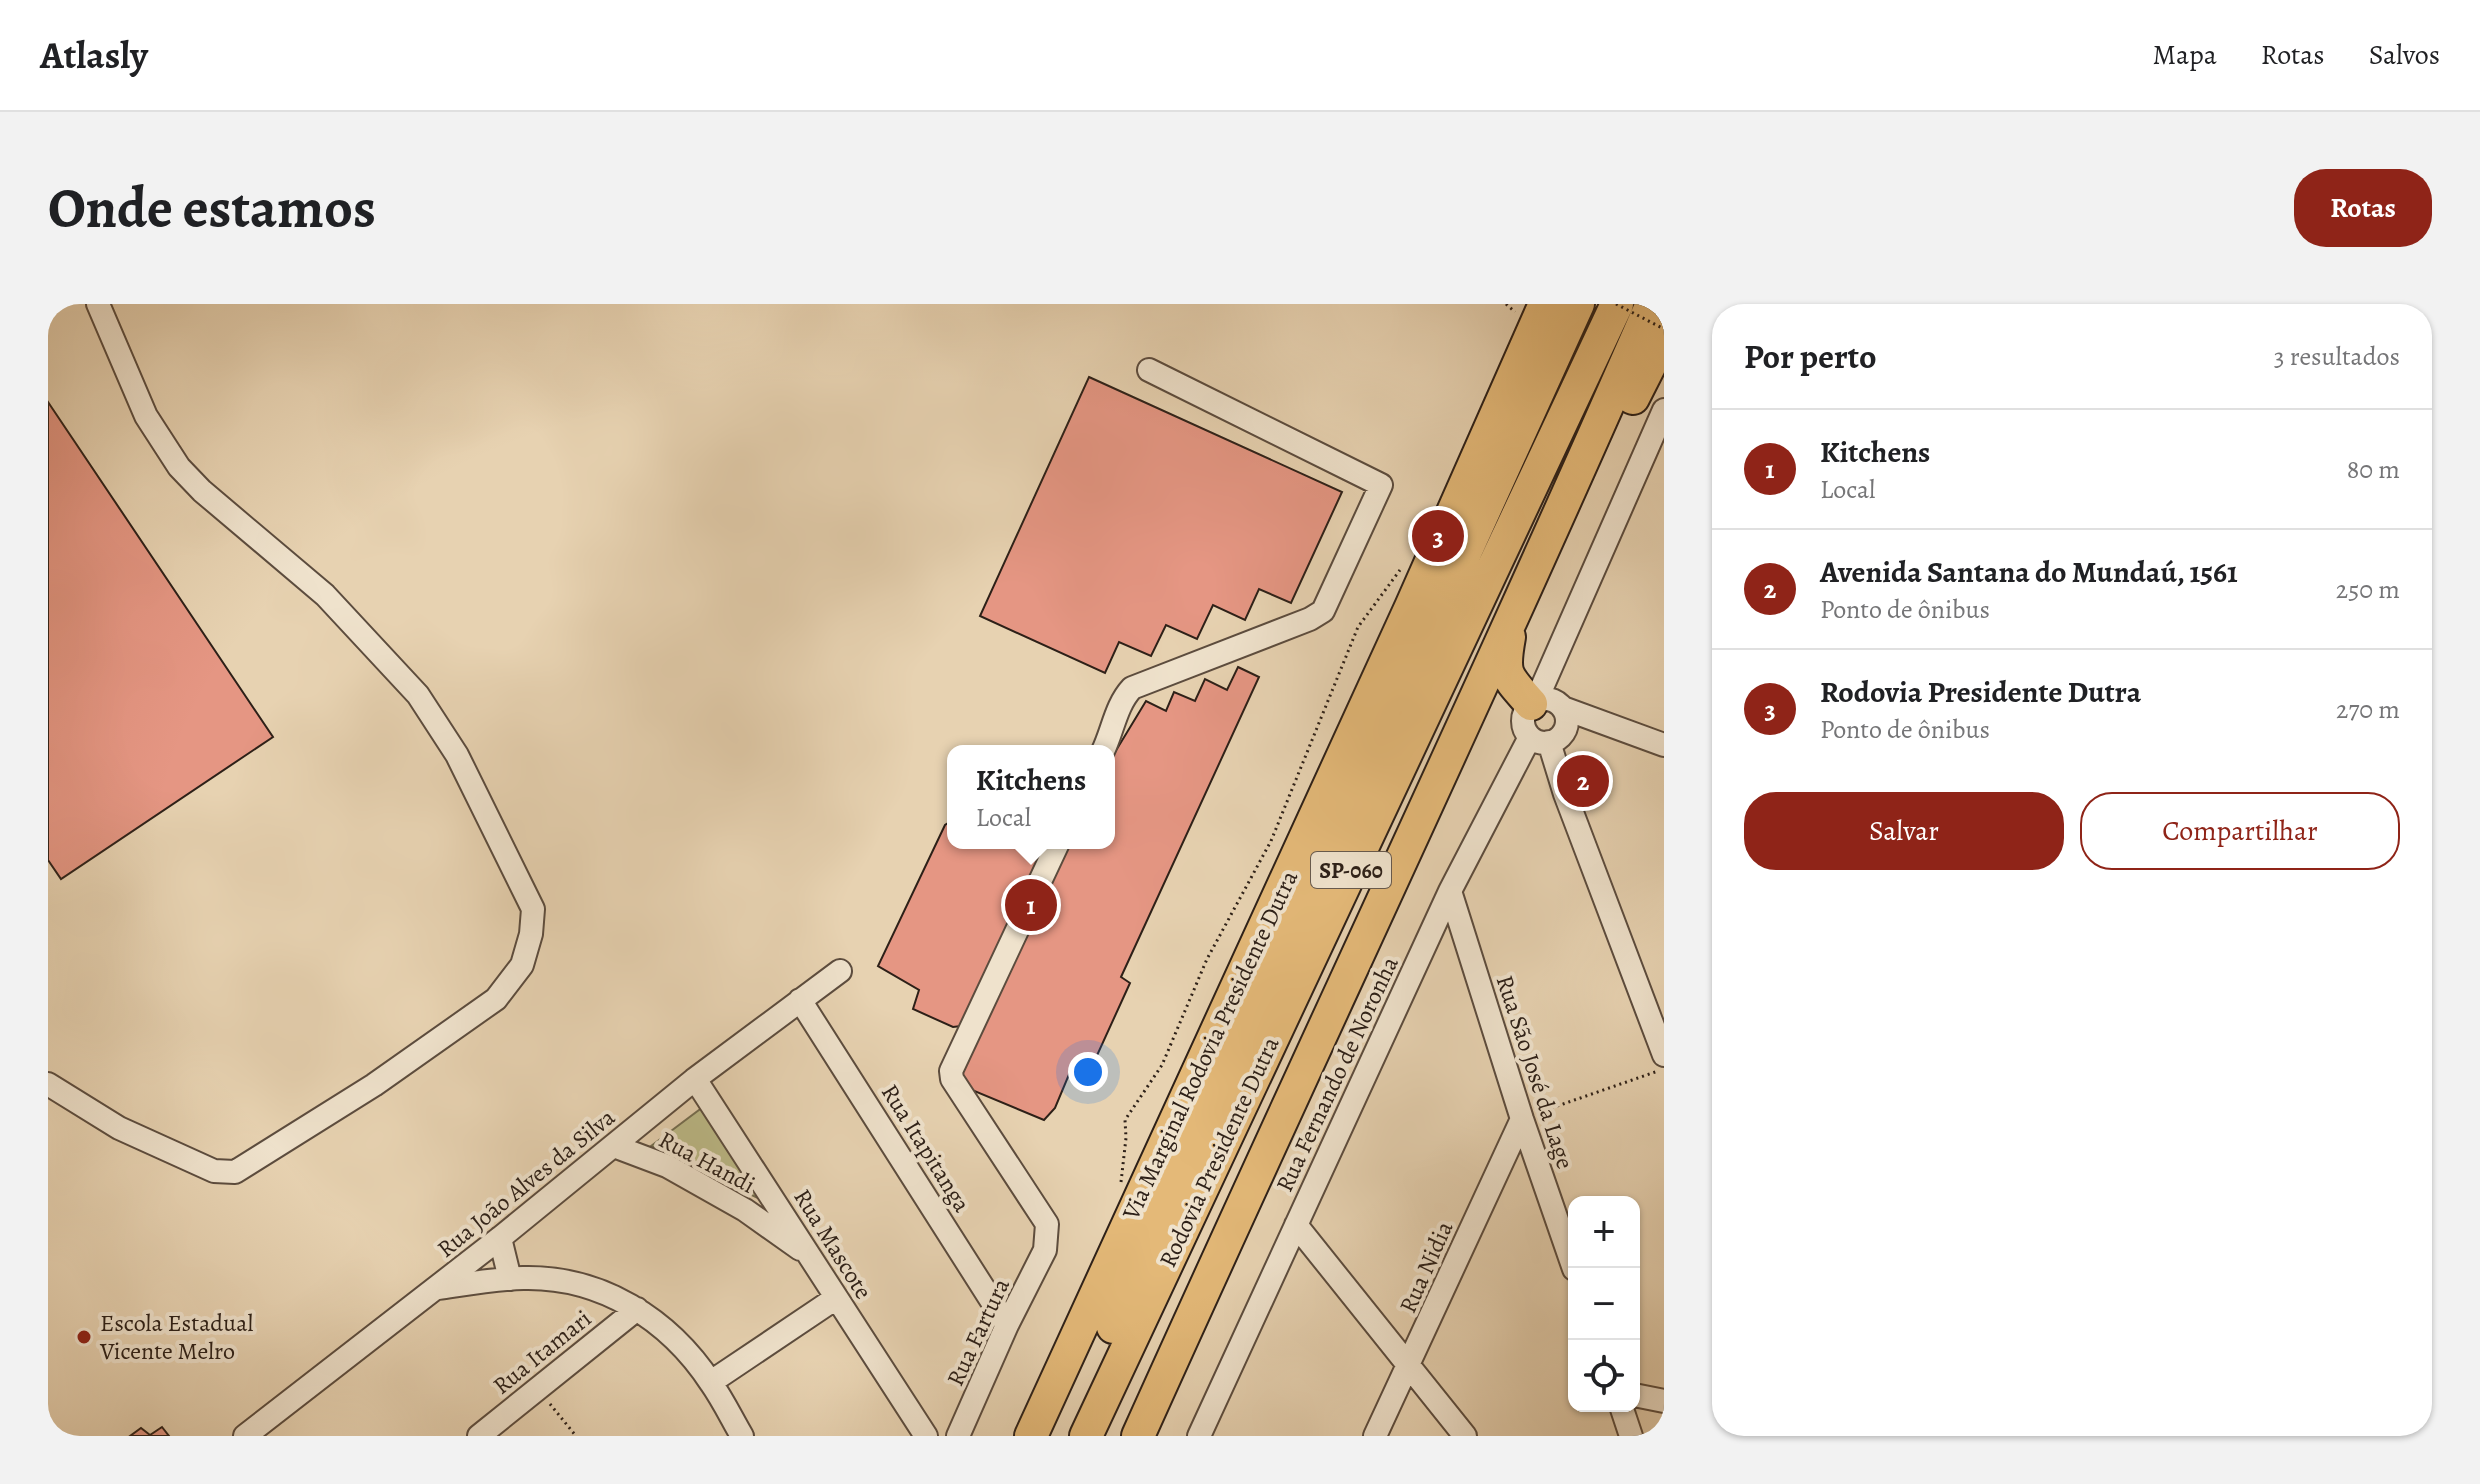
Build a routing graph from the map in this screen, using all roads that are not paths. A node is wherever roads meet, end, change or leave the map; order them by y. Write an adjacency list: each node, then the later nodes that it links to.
1 (98, 304): 22 (street)
2 (1545, 304): 45 (highway, Via Marginal Rodovia Presidente Dutra)
3 (1578, 304): 46 (highway, Rodovia Presidente Dutra / SP-060)
4 (1616, 304): 47 (highway, Rodovia Presidente Dutra / SP-060)
5 (1652, 304): 9 (highway, Rodovia Presidente Dutra / SP-060)
6 (1664, 337): 9 (highway)
7 (1149, 370): 14 (street)
8 (1664, 410): 11 (street)
9 (1563, 508): 10 (highway, Rodovia Presidente Dutra / SP-060)
10 (1515, 608): 11 (highway); 36 (highway, Rodovia Presidente Dutra / SP-060)
11 (1534, 703): 12 (street); 13 (street)
12 (1563, 708): 13 (street); 15 (street)
13 (1540, 740): 17 (street, Rua Fernando de Noronha); 20 (street)
14 (1106, 745)
15 (1664, 745)
16 (1055, 849): 33 (street, Rua Fartura)
17 (1450, 891): 23 (street, Rua São José da Lage); 25 (street, Rua Fernando de Noronha)
18 (840, 971): 19 (street, Rua João Alves da Silva)
19 (800, 1000): 21 (street, Rua João Alves da Silva); 33 (street, Rua Itapitanga)
20 (1664, 1055)
21 (695, 1079): 24 (street, Rua João Alves da Silva); 27 (street, Rua Mascote)
22 (48, 1084)
23 (1522, 1119): 28 (street, Rua São José da Lage); 34 (street, Rua Nidia)
24 (614, 1146): 26 (street, Rua João Alves da Silva); 27 (street, Rua Handi)
25 (1296, 1225): 34 (street); 50 (street, Rua Fernando de Noronha)
26 (500, 1238): 29 (street); 30 (street, Rua João Alves da Silva)
27 (811, 1257): 31 (street, Rua Mascote)
28 (1574, 1268)
29 (510, 1279): 30 (street); 32 (street)
30 (436, 1288): 41 (street, Rua João Alves da Silva)
31 (836, 1298): 35 (street); 43 (street, Rua Mascote)
32 (637, 1309): 35 (street); 42 (street, Rua Itamari)
33 (1007, 1325): 44 (street, Rua Fartura)
34 (1409, 1368): 51 (street, Rua Nidia); 52 (street)
35 (711, 1382): 40 (street)
36 (1163, 1382): 48 (highway, Rodovia Presidente Dutra / SP-060); 49 (highway)
37 (1640, 1396): 38 (street)
38 (1664, 1401)
39 (1623, 1412): 53 (street)
40 (733, 1432)
41 (245, 1436)
42 (479, 1436)
43 (926, 1436)
44 (958, 1436)
45 (1031, 1436)
46 (1064, 1436)
47 (1086, 1436)
48 (1138, 1436)
49 (1145, 1436)
50 (1199, 1436)
51 (1375, 1436)
52 (1465, 1436)
53 (1631, 1436)

